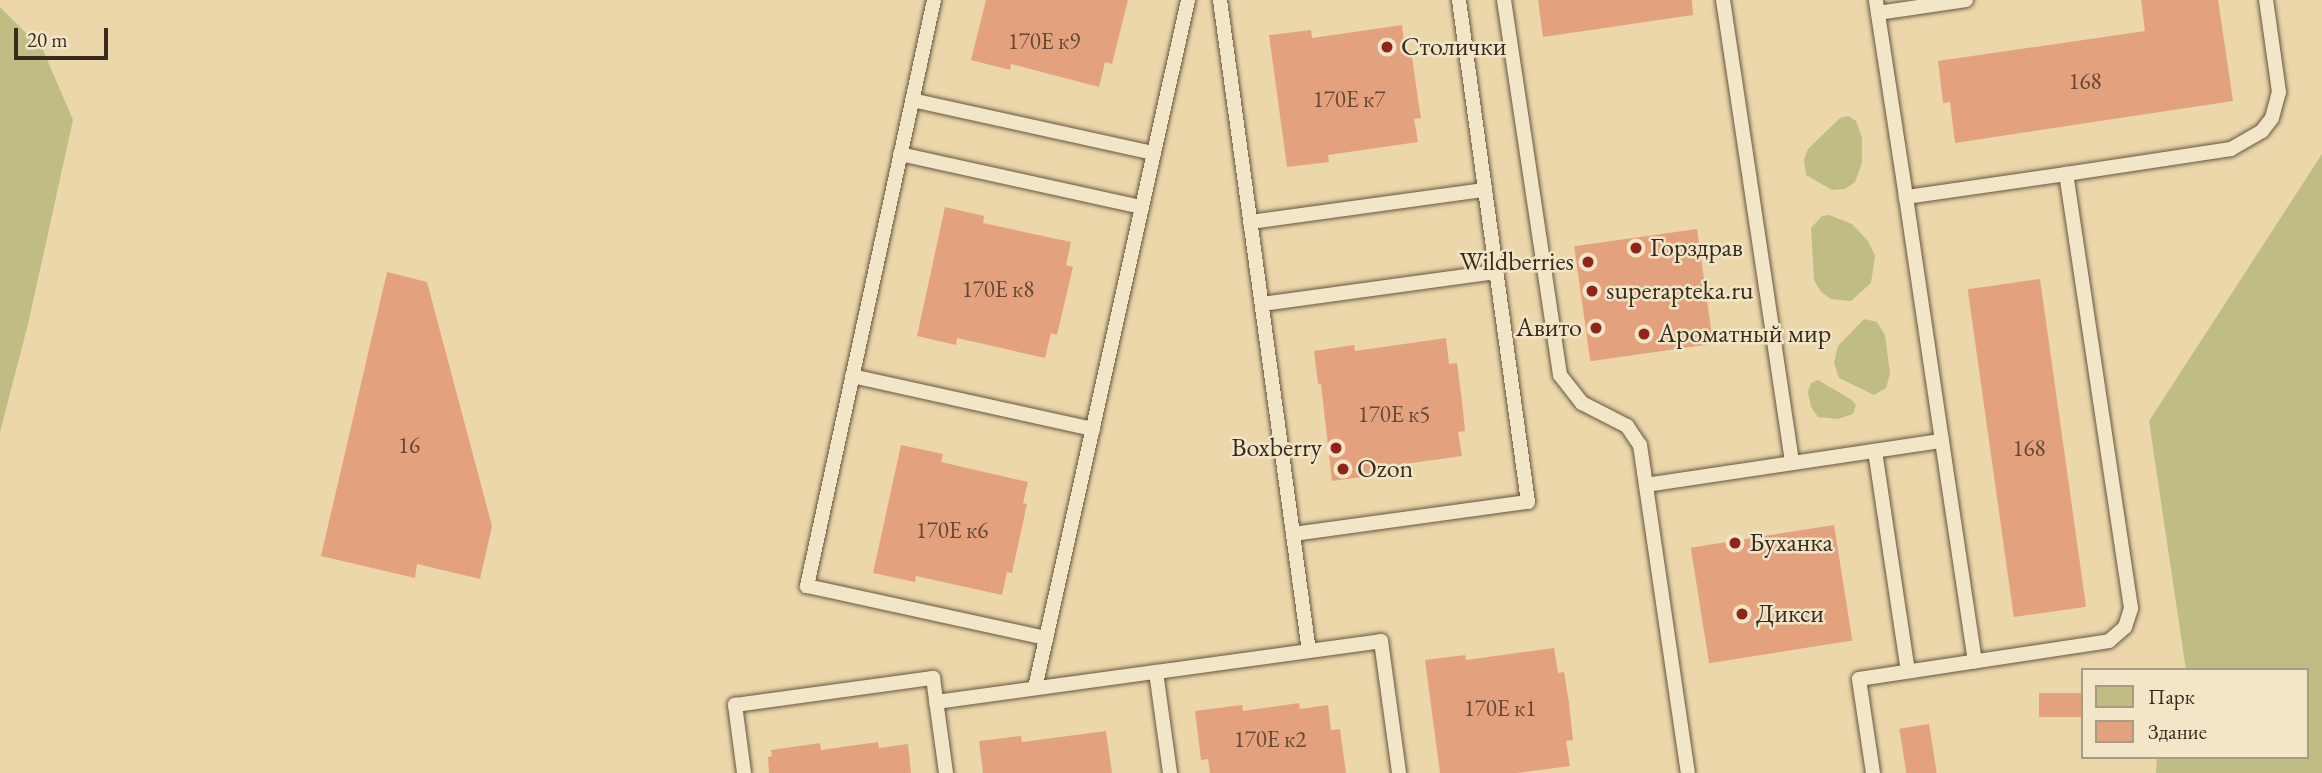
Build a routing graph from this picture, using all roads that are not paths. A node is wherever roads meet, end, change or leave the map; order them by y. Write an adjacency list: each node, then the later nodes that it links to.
1 (934, 0): 10 (lane)
2 (1188, 0): 11 (lane)
3 (1220, 0): 17 (lane)
4 (1459, 0): 14 (lane)
5 (1504, 0): 25 (lane)
6 (1723, 0): 24 (lane)
7 (1966, 0): 9 (lane)
8 (2266, 0): 13 (lane)
9 (1877, 7): 15 (lane)
10 (912, 100): 11 (lane); 12 (lane)
11 (1154, 152): 16 (lane)
12 (900, 154): 16 (lane); 20 (lane)
13 (2066, 174): 15 (lane); 29 (lane)
14 (1485, 190): 17 (lane); 18 (lane)
15 (1906, 197): 22 (lane)
16 (1142, 207): 21 (lane)
17 (1250, 222): 19 (lane)
18 (1496, 272): 19 (lane); 26 (lane)
19 (1262, 304): 26 (lane)
20 (852, 376): 21 (lane); 27 (lane)
21 (1093, 429): 27 (lane)
22 (1942, 441): 23 (lane); 29 (lane)
23 (1875, 451): 24 (lane); 31 (lane)
24 (1792, 463): 25 (lane)
25 (1646, 485): 38 (lane)
26 (1293, 534): 28 (lane)
27 (1046, 638): 32 (lane)
28 (1309, 651): 30 (lane); 37 (lane)
29 (1975, 662): 31 (lane)
30 (1156, 672): 32 (lane); 36 (lane)
31 (1908, 672): 39 (lane)
32 (1035, 688): 33 (lane)
33 (936, 702): 34 (lane); 35 (lane)
34 (744, 773)
35 (946, 773)
36 (1170, 773)
37 (1399, 773)
38 (1688, 773)
39 (1873, 773)

